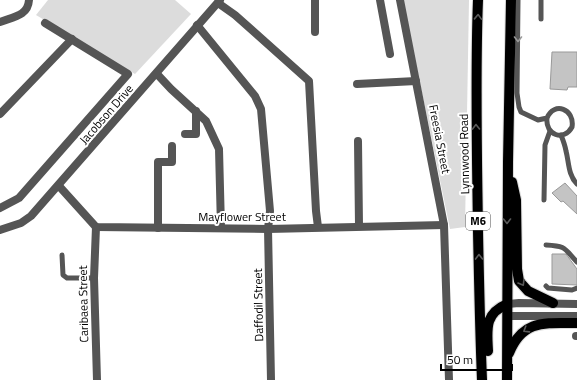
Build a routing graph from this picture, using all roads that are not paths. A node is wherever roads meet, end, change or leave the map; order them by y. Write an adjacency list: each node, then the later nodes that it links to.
1 (29, 0): 11 (street)
2 (315, 0): 14 (street)
3 (380, 0): 16 (street)
4 (400, 0): 18 (street, Freesia Street)
5 (478, 0): 46 (main road, Lynnwood Road / M6, one-way to 5)
6 (511, 0): 29 (main road, M6)
7 (518, 0): 22 (lane, one-way to 22)
8 (541, 0): 10 (lane)
9 (219, 2): 13 (street, Jacobson Drive); 37 (street)
10 (541, 19)
11 (0, 22)
12 (45, 23): 15 (street)
13 (197, 25): 17 (street, Jacobson Drive); 40 (street, Daffodil Street)
14 (315, 32)
15 (72, 39): 21 (street); 33 (street)
16 (390, 54)
17 (157, 74): 20 (street); 31 (street, Jacobson Drive)
18 (416, 81): 19 (street); 34 (street, Freesia Street)
19 (357, 84)
20 (196, 110): 25 (street); 39 (street)
21 (0, 114)
22 (547, 118): 23 (lane); 24 (lane)
23 (575, 120): 26 (lane)
24 (550, 131): 26 (lane); 32 (lane)
25 (185, 134)
26 (561, 135): 30 (lane)
27 (358, 141): 35 (street)
28 (172, 146): 38 (street)
29 (508, 162): 49 (main road, one-way to 49); 50 (main road, M6, one-way to 50)
30 (577, 184)
31 (59, 186): 36 (street); 41 (street, Jacobson Drive)
32 (544, 200)
33 (0, 208)
34 (444, 224): 35 (street, Mayflower Street); 59 (street, Freesia Street)
35 (359, 226): 37 (street, Mayflower Street)
36 (96, 227): 38 (street, Mayflower Street); 45 (street, Caribaea Street)
37 (318, 227): 40 (street, Mayflower Street)
38 (158, 228): 39 (street, Mayflower Street)
39 (221, 228): 40 (street, Mayflower Street)
40 (268, 229): 58 (street, Daffodil Street)
41 (0, 230)
42 (546, 245): 44 (lane)
43 (62, 255): 45 (lane)
44 (577, 262)
45 (94, 278): 57 (street, Caribaea Street)
46 (479, 281): 52 (main road); 60 (main road, Lynnwood Road / M6)
47 (546, 286): 48 (lane)
48 (577, 288)
49 (553, 303): 50 (street); 51 (street)
50 (507, 304): 52 (main road); 53 (main road, M6)
51 (577, 304)
52 (492, 314): 53 (main road); 61 (main road)
53 (507, 316): 54 (street); 56 (main road, M6)
54 (577, 316)
55 (577, 323): 56 (main road, one-way to 56)
56 (508, 355): 62 (main road, M6)
57 (96, 380)
58 (271, 380)
59 (449, 380)
60 (482, 380)
61 (489, 380)
62 (507, 380)

